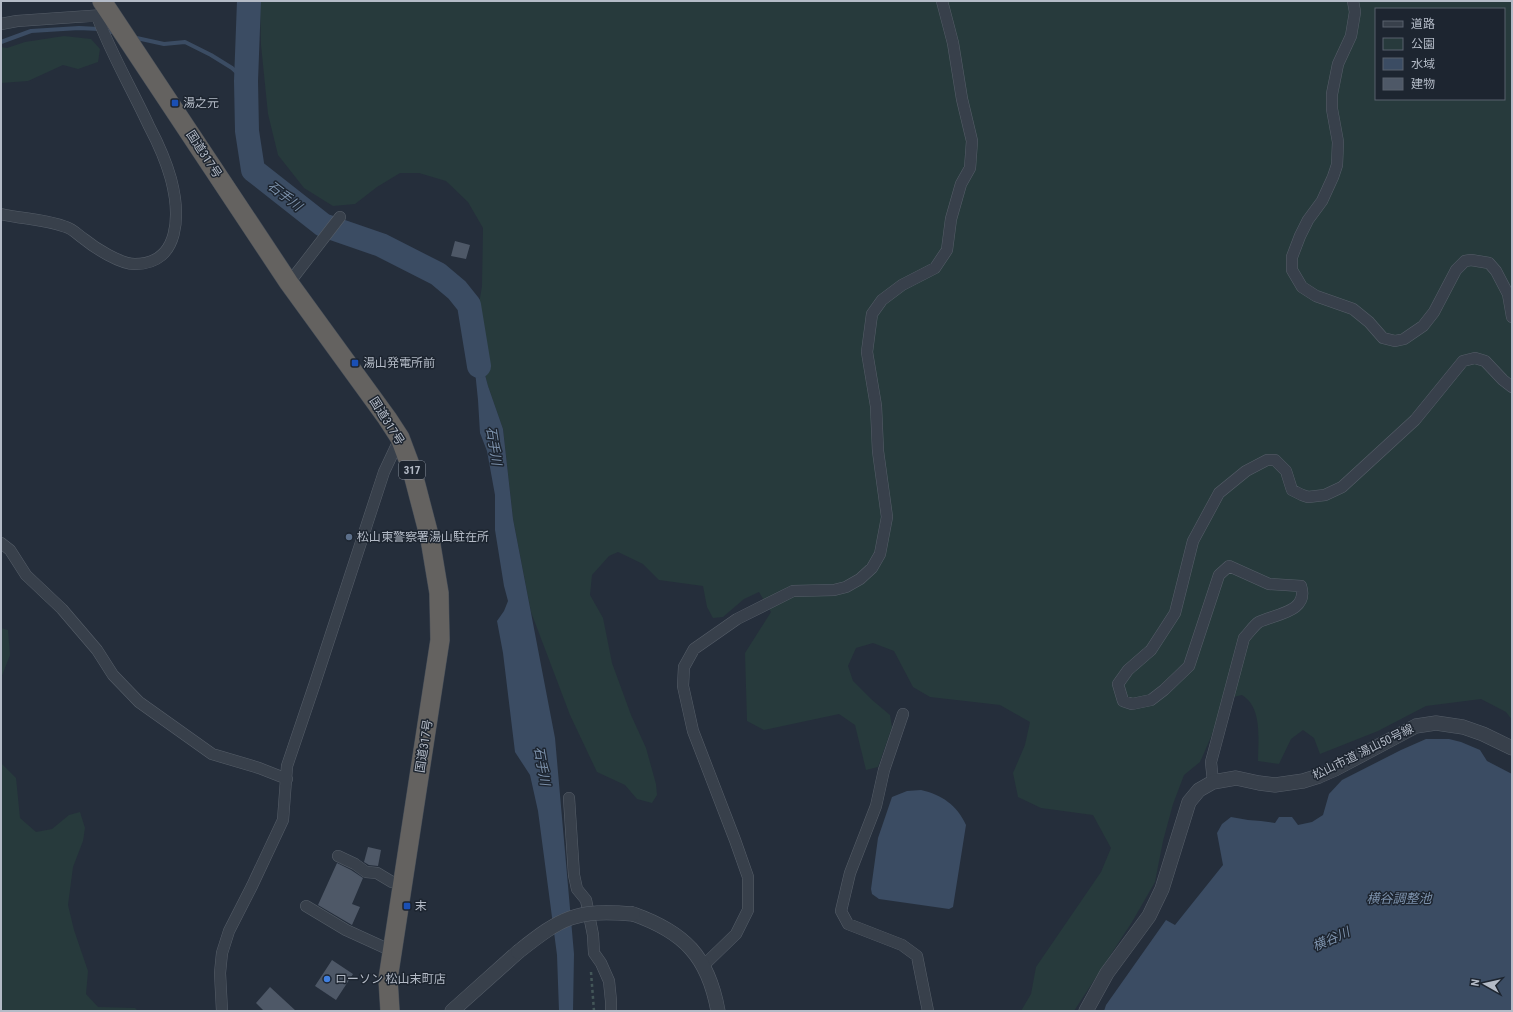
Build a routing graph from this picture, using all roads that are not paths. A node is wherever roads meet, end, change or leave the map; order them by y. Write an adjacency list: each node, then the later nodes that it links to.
1 (942, 1): 21 (street)
2 (1353, 1): 8 (street)
3 (103, 10): 4 (street); 5 (street); 7 (highway, 国道317号 / 317)
4 (1, 24)
5 (1, 214)
6 (340, 217): 7 (street)
7 (289, 283): 10 (highway, 国道317号 / 317)
8 (1512, 317)
9 (1512, 387): 15 (street)
10 (400, 438): 14 (street); 18 (highway, 国道317号 / 317)
11 (1, 543): 14 (street)
12 (904, 714): 27 (street)
13 (1512, 748): 15 (street, 松山市道 湯山50号線)
14 (287, 779): 22 (street)
15 (1213, 782): 28 (street, 松山市道 湯山50号線)
16 (569, 798): 25 (street)
17 (338, 856): 18 (street)
18 (403, 883): 20 (highway, 国道317号 / 317)
19 (306, 906): 20 (street)
20 (392, 951): 23 (highway, 国道317号 / 317)
21 (704, 965): 24 (street, bridge); 26 (street)
22 (222, 1011)
23 (390, 1011)
24 (452, 1011)
25 (611, 1011)
26 (718, 1011)
27 (928, 1011)
28 (1086, 1011)

